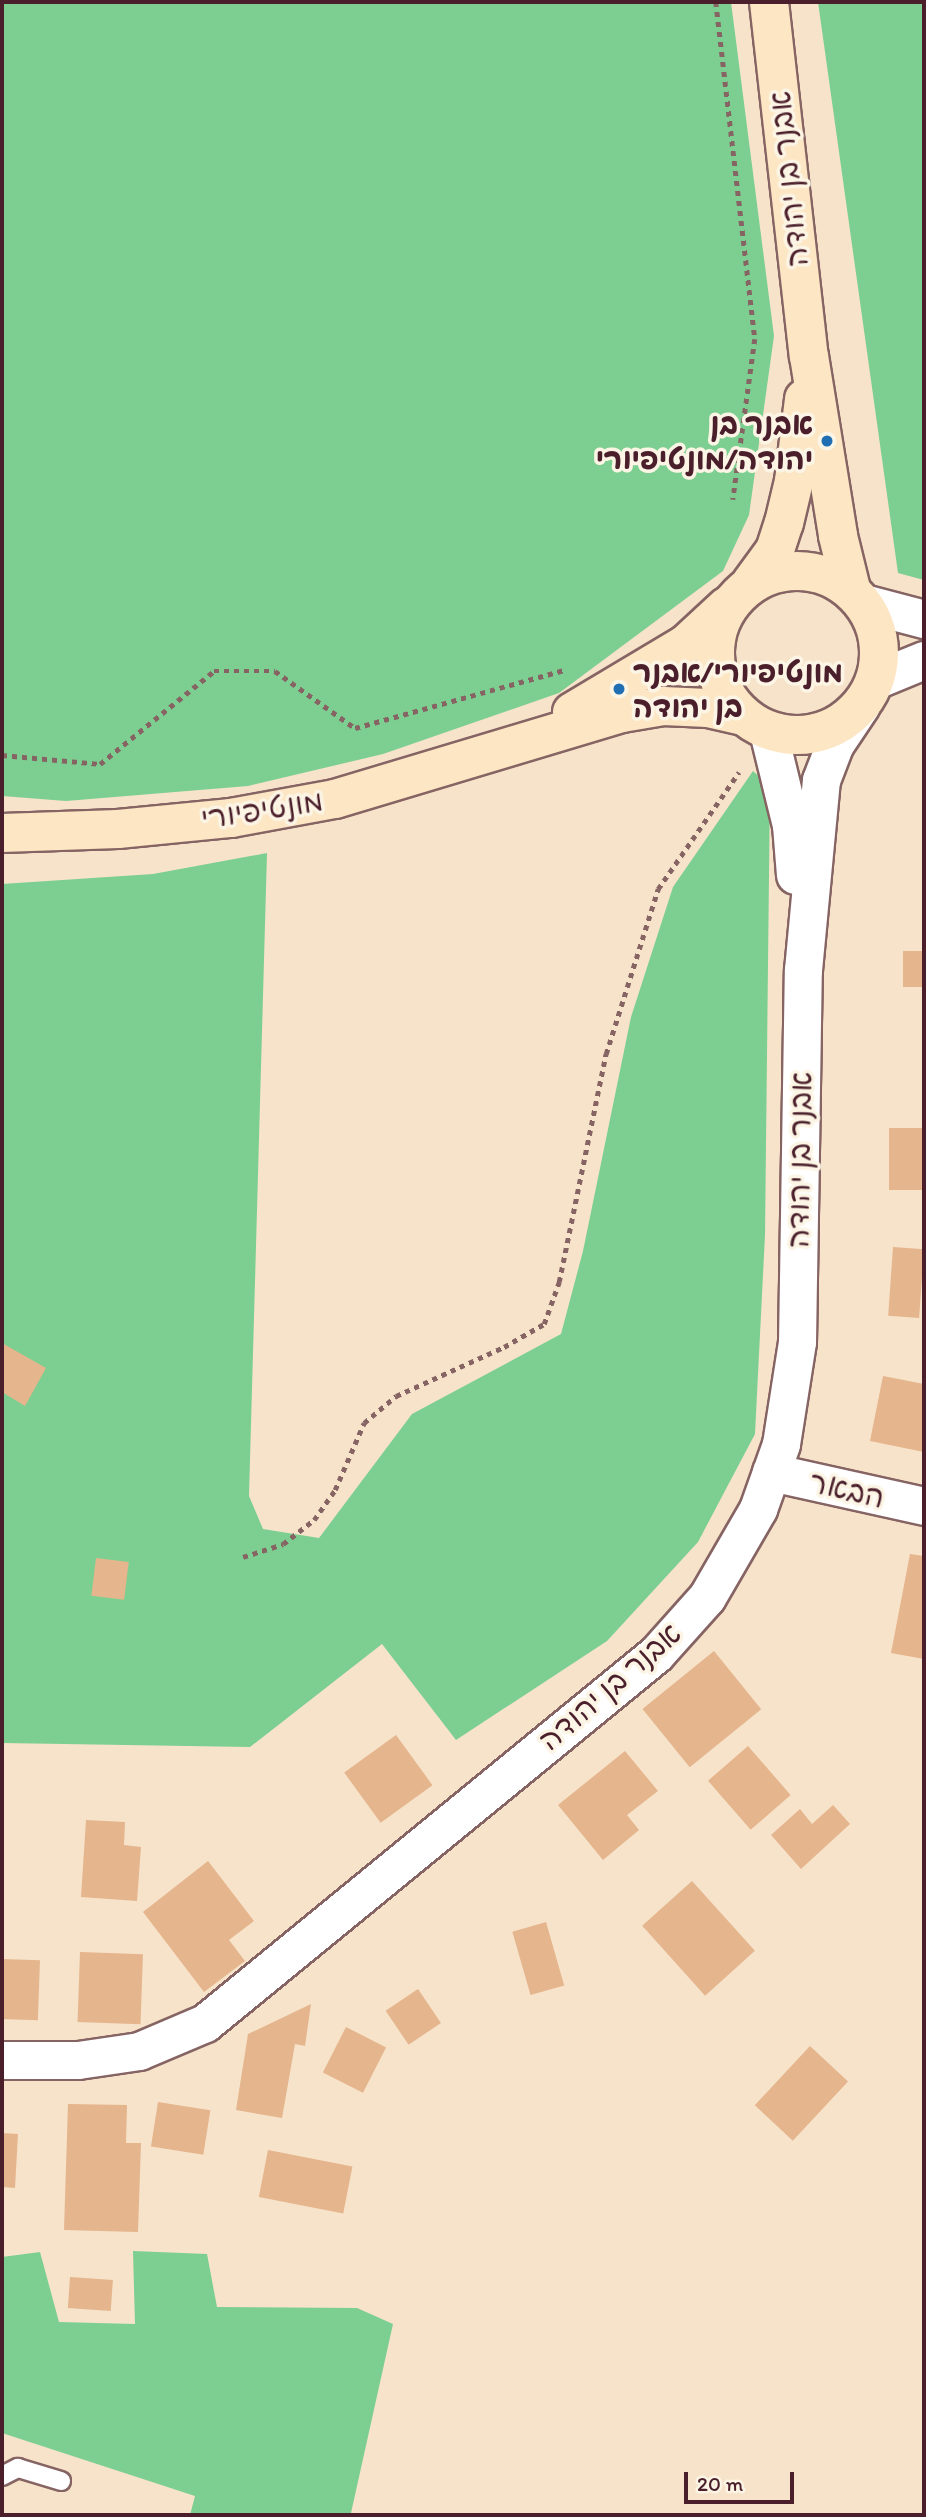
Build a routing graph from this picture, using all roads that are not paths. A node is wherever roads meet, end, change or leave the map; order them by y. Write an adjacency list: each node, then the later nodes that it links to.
1 (769, 2): 2 (street, אבנר בן יהודה)
2 (809, 356): 3 (street, אבנר בן יהודה); 4 (street, אבנר בן יהודה)
3 (741, 593): 4 (street); 8 (street); 9 (street, מונטיפיורי)
4 (857, 596): 5 (street); 7 (street)
5 (924, 619)
6 (924, 660): 7 (street)
7 (868, 693): 8 (street); 11 (street, אבנר בן יהודה)
8 (755, 723): 9 (street, מונטיפיורי); 11 (street, אבנר בן יהודה)
9 (515, 744): 10 (street, מונטיפיורי)
10 (2, 833)
11 (803, 970): 12 (street, אבנר בן יהודה)
12 (771, 1472): 13 (street, הבאר); 14 (street, אבנר בן יהודה)
13 (924, 1506)
14 (2, 2060)
15 (2, 2476): 16 (lane)
16 (61, 2481)

